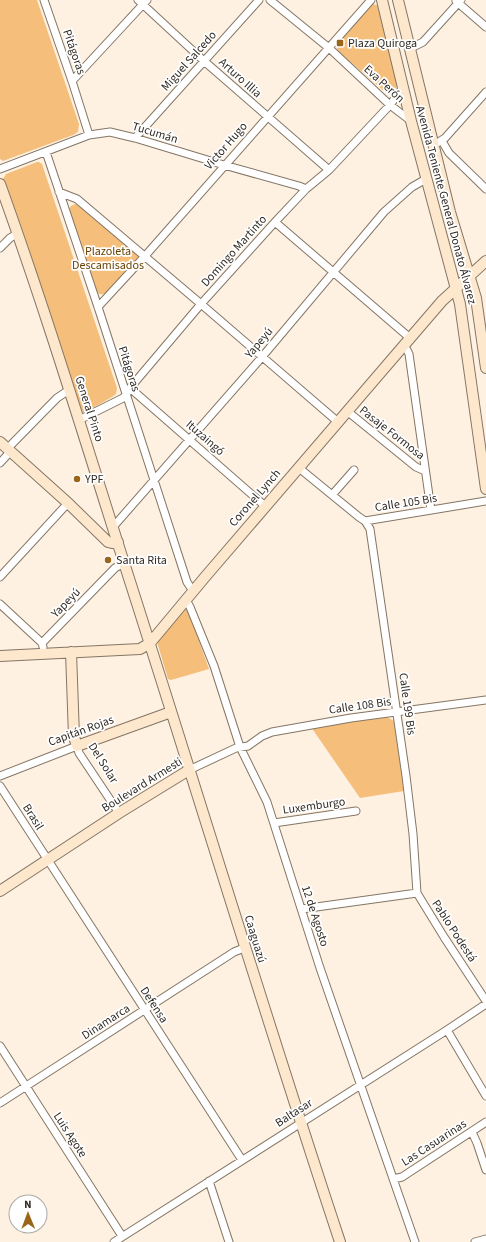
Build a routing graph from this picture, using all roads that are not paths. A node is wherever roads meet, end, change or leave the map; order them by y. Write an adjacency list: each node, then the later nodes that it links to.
1 (44, 0): 13 (street, Pitágoras)
2 (259, 0): 12 (street, Miguel Salcedo)
3 (270, 0): 10 (street, Eva Perón)
4 (371, 0): 10 (street, Victor Hugo)
5 (382, 0): 14 (main road, Avenida Teniente General Donato Álvarez)
6 (398, 0): 11 (main road, Avenida Teniente General Donato Álvarez)
7 (458, 1): 9 (street); 11 (street)
8 (143, 2): 12 (street, Arturo Illia); 13 (street)
9 (486, 27)
10 (329, 48): 16 (street, Eva Perón); 17 (street, Victor Hugo)
11 (411, 48): 21 (main road, Avenida Teniente General Donato Álvarez)
12 (204, 61): 17 (street, Arturo Illia); 20 (street, Miguel Salcedo)
13 (72, 81): 19 (street, Pitágoras)
14 (402, 89): 16 (street, Domingo Martinto); 18 (main road, Avenida Teniente General Donato Álvarez)
15 (486, 92): 21 (street)
16 (390, 105): 18 (street, Eva Perón); 27 (street, Domingo Martinto)
17 (267, 117): 25 (street, Victor Hugo); 27 (street, Arturo Illia)
18 (410, 121): 28 (main road, Avenida Teniente General Donato Álvarez)
19 (89, 135): 20 (street, Tucumán); 22 (street, Tucumán)
20 (135, 138): 25 (street, Tucumán)
21 (438, 143): 23 (street); 24 (main road, Avenida Teniente General Donato Álvarez)
22 (46, 152): 26 (street, Tucumán); 32 (street, Pitágoras)
23 (449, 153): 24 (street); 31 (street)
24 (437, 157): 39 (main road, Avenida Teniente General Donato Álvarez)
25 (224, 165): 30 (street, Tucumán); 36 (street, Victor Hugo)
26 (0, 169)
27 (329, 170): 30 (street, Domingo Martinto)
28 (426, 179): 38 (street, Yapeyú); 40 (main road, Avenida Teniente General Donato Álvarez)
29 (0, 184): 34 (main road, General Pinto)
30 (306, 189): 33 (street, Domingo Martinto)
31 (486, 189)
32 (59, 192): 36 (street); 42 (street, Pitágoras)
33 (275, 222): 38 (street); 41 (street, Domingo Martinto)
34 (18, 233): 35 (street); 47 (main road, General Pinto)
35 (0, 248)
36 (145, 256): 41 (street); 42 (street, Victor Hugo)
37 (486, 261): 39 (main road, Coronel Lynch)
38 (334, 271): 43 (street); 45 (street, Yapeyú)
39 (469, 277): 40 (main road, Coronel Lynch); 46 (main road, Avenida Teniente General Donato Álvarez)
40 (456, 289): 43 (main road, Coronel Lynch); 59 (main road, Avenida Teniente General Donato Álvarez)
41 (201, 304): 45 (street); 48 (street, Domingo Martinto)
42 (98, 307): 48 (street, Pitágoras)
43 (410, 338): 44 (main road, Coronel Lynch)
44 (403, 346): 49 (main road, Coronel Lynch); 57 (street)
45 (262, 357): 51 (street); 52 (street, Yapeyú)
46 (486, 368)
47 (69, 390): 50 (main road, General Pinto); 53 (street)
48 (128, 392): 50 (street, Domingo Martinto); 52 (street, Ituzaingó); 58 (street, Pitágoras)
49 (347, 411): 51 (main road, Coronel Lynch); 57 (street, Pasaje Formosa)
50 (79, 420): 66 (main road, General Pinto)
51 (338, 422): 55 (main road, Coronel Lynch)
52 (190, 439): 58 (street, Yapeyú); 63 (street, Ituzaingó)
53 (6, 447): 54 (street); 62 (main road)
54 (0, 462)
55 (299, 468): 60 (street, Calle 105 Bis); 63 (main road, Coronel Lynch)
56 (354, 470): 60 (street)
57 (425, 471): 64 (street)
58 (154, 480): 66 (street, Yapeyú); 70 (street, Pitágoras)
59 (486, 489)
60 (332, 495): 65 (street, Calle 105 Bis)
61 (486, 501): 64 (street, Calle 105 Bis)
62 (68, 503): 67 (main road); 69 (street)
63 (265, 506): 70 (main road, Coronel Lynch)
64 (431, 510): 65 (street, Calle 105 Bis)
65 (366, 521): 79 (street, Calle 199 Bis)
66 (113, 527): 67 (main road, General Pinto)
67 (118, 542): 68 (main road, General Pinto)
68 (124, 563): 73 (main road, General Pinto); 74 (street, Yapeyú)
69 (0, 577)
70 (193, 592): 71 (main road, Coronel Lynch)
71 (186, 600): 73 (main road, Coronel Lynch); 82 (street, 12 de Agosto)
72 (0, 604): 74 (street)
73 (150, 643): 75 (main road); 78 (main road, Caaguazú)
74 (43, 648): 75 (main road); 76 (main road)
75 (71, 652): 81 (main road, Del Solar)
76 (0, 656)
77 (486, 700): 79 (street, Calle 108 Bis)
78 (171, 712): 81 (main road, Capitán Rojas); 83 (main road, Caaguazú)
79 (397, 712): 80 (street, Calle 108 Bis); 91 (street, Calle 199 Bis)
80 (308, 725): 82 (street, Boulevard Armesti)
81 (77, 746): 84 (street, Capitán Rojas); 87 (street, Del Solar)
82 (240, 748): 83 (street, Boulevard Armesti); 88 (street, 12 de Agosto)
83 (189, 770): 87 (main road, Boulevard Armesti); 93 (main road, Caaguazú)
84 (0, 776)
85 (0, 786): 89 (street, Brasil)
86 (356, 812): 88 (street, Luxemburgo)
87 (119, 813): 89 (main road, Boulevard Armesti)
88 (274, 823): 92 (street, 12 de Agosto)
89 (47, 861): 90 (main road, Boulevard Armesti); 95 (street, Defensa)
90 (0, 891)
91 (417, 893): 92 (street); 94 (street, Pablo Podestá)
92 (302, 909): 98 (street, 12 de Agosto)
93 (244, 948): 95 (street, Dinamarca); 102 (main road, Caaguazú)
94 (486, 1002): 96 (street, Baltasar)
95 (144, 1011): 99 (street, Dinamarca); 105 (street, Defensa)
96 (447, 1030): 98 (street, Baltasar); 100 (street)
97 (0, 1046): 99 (street, Luis Agote)
98 (361, 1084): 102 (street, Baltasar); 107 (street, 12 de Agosto)
99 (26, 1086): 101 (street, Dinamarca); 109 (street, Luis Agote)
100 (486, 1096)
101 (0, 1103)
102 (300, 1122): 105 (street, Baltasar); 113 (main road, Caaguazú)
103 (486, 1122): 104 (street, Las Casuarinas)
104 (472, 1132): 106 (street); 107 (street, Las Casuarinas)
105 (242, 1160): 108 (street, Baltasar)
106 (486, 1170)
107 (393, 1179): 114 (street, 12 de Agosto)
108 (209, 1181): 109 (street, Baltasar); 112 (street)
109 (122, 1236): 111 (street, Baltasar)
110 (486, 1239): 115 (street)
111 (114, 1242)
112 (229, 1242)
113 (340, 1242)
114 (415, 1242)
115 (475, 1242)

